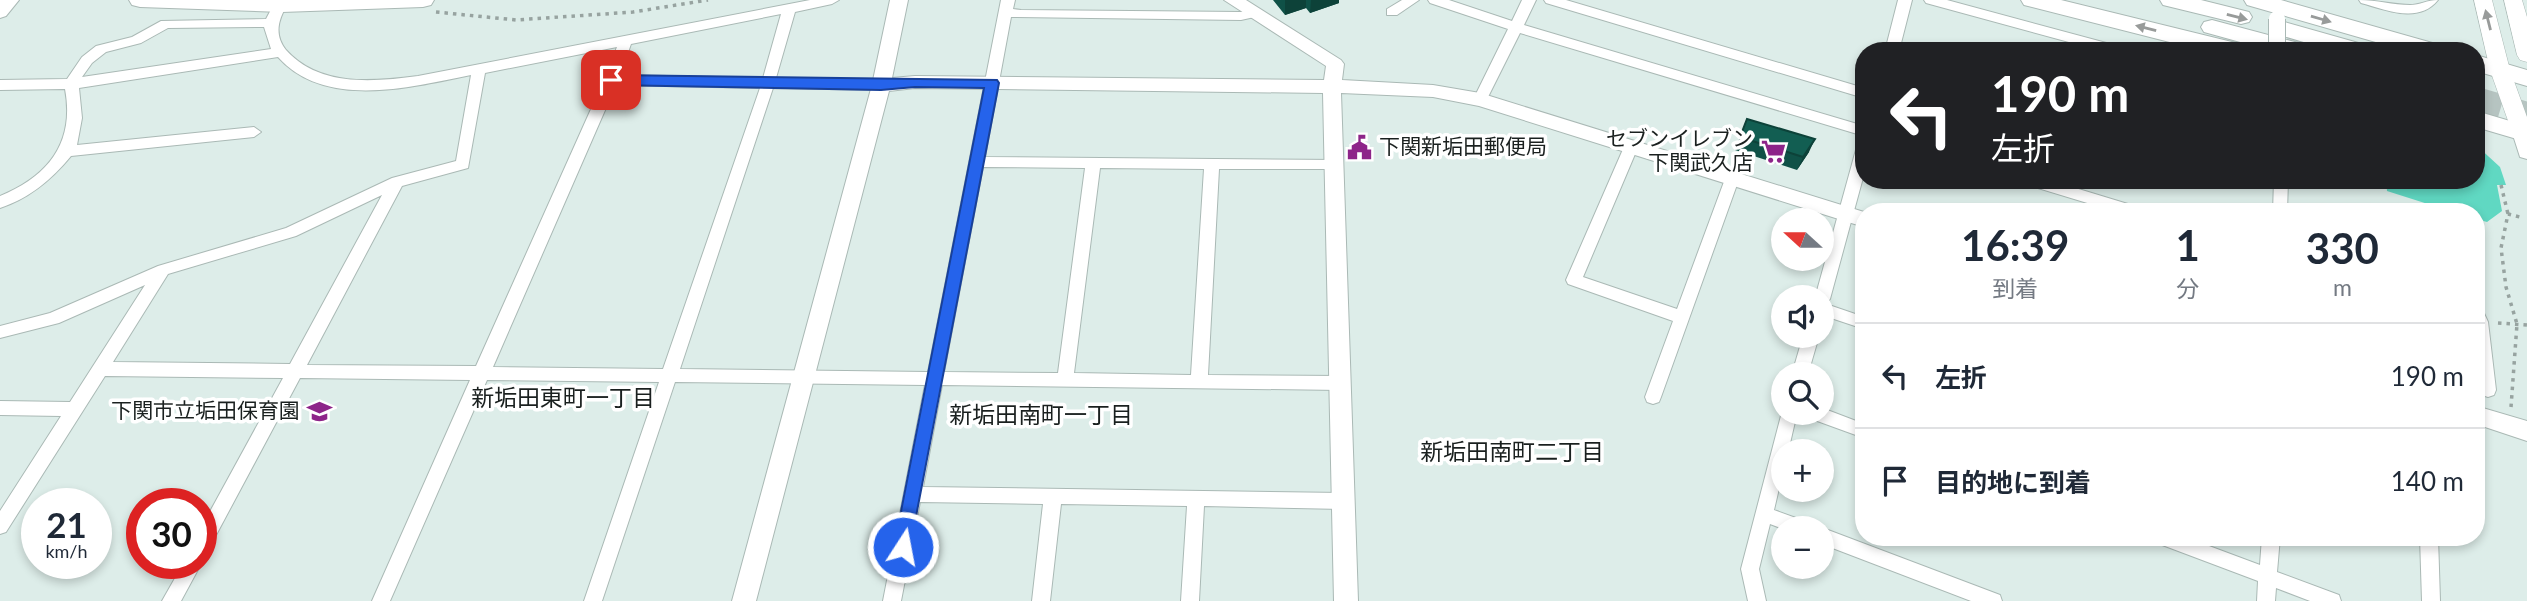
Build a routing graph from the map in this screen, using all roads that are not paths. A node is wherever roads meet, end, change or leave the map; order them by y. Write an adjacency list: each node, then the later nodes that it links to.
1 (10, 0): 24 (street)
2 (140, 0): 27 (highway)
3 (832, 0): 23 (street)
4 (899, 0): 48 (street)
5 (1233, 0): 26 (street)
6 (1412, 0): 25 (street)
7 (1530, 0): 28 (street)
8 (1551, 0): 50 (street)
9 (1905, 0): 30 (street)
10 (1931, 0): 31 (street)
11 (2032, 0): 32 (highway, one-way to 11)
12 (2103, 0): 33 (highway)
13 (2171, 0): 35 (highway, one-way to 35)
14 (2255, 0): 22 (highway)
15 (2366, 0): 16 (street)
16 (2431, 0)
17 (2483, 0): 41 (main road, one-way to 17)
18 (2513, 0): 38 (main road)
19 (1440, 2): 28 (street)
20 (425, 6): 27 (highway)
21 (1007, 6): 26 (street); 45 (street)
22 (2278, 8): 34 (street, bridge); 36 (highway, one-way to 36)
23 (789, 9): 29 (street); 44 (street)
24 (0, 12)
25 (1392, 12)
26 (1254, 13): 49 (street)
27 (275, 14): 37 (street); 47 (street)
28 (1516, 27): 51 (street); 53 (street)
29 (625, 42): 40 (street); 43 (street)
30 (1894, 42)
31 (2087, 42)
32 (2200, 42)
33 (2267, 42)
34 (2277, 42)
35 (2327, 42)
36 (2402, 42)
37 (280, 52): 40 (street); 47 (street)
38 (2527, 54)
39 (2485, 65): 41 (highway)
40 (479, 69): 63 (street)
41 (2500, 69): 42 (highway); 55 (main road)
42 (2527, 78)
43 (611, 80): 44 (street); 77 (street)
44 (768, 83): 48 (street); 78 (street)
45 (992, 83): 48 (street); 49 (street); 58 (street)
46 (0, 85): 47 (street)
47 (71, 85): 57 (street)
48 (881, 85): 79 (street)
49 (1332, 86): 51 (street); 61 (street)
50 (1855, 90)
51 (1480, 100): 56 (street)
52 (2485, 123): 55 (highway)
53 (1855, 128)
54 (254, 132): 57 (street)
55 (2525, 140)
56 (1631, 147): 62 (street); 71 (street)
57 (67, 151): 65 (street)
58 (977, 162): 59 (street); 80 (street)
59 (1093, 162): 60 (street); 81 (street)
60 (1212, 163): 61 (street); 82 (street)
61 (1334, 164): 83 (street)
62 (1732, 179): 67 (street); 71 (street)
63 (397, 182): 68 (street); 76 (street)
64 (2061, 189): 66 (street)
65 (0, 202)
66 (2106, 203)
67 (1855, 218): 69 (street)
68 (163, 270): 73 (street); 75 (street)
69 (1828, 285)
70 (1834, 313): 72 (street)
71 (1681, 317): 85 (street)
72 (1855, 320)
73 (0, 332)
74 (2485, 368): 84 (street)
75 (103, 369): 76 (street); 87 (street)
76 (297, 370): 77 (street); 98 (street)
77 (482, 373): 78 (street); 108 (street)
78 (670, 376): 79 (street); 109 (street)
79 (804, 378): 80 (street); 110 (street)
80 (934, 379): 81 (street); 93 (street)
81 (1065, 380): 82 (street)
82 (1199, 381): 83 (street)
83 (1340, 383): 96 (street)
84 (2488, 390)
85 (1653, 397)
86 (0, 408): 87 (street)
87 (75, 409): 100 (street)
88 (2485, 418): 92 (street)
89 (1834, 420): 91 (street)
90 (1786, 425): 97 (street)
91 (1855, 427)
92 (2527, 431)
93 (913, 494): 94 (street); 111 (street)
94 (1054, 496): 95 (street); 112 (street)
95 (1196, 498): 96 (street); 113 (street)
96 (1343, 501): 114 (street)
97 (1763, 514): 99 (street); 115 (street)
98 (217, 517)
99 (1771, 517)
100 (0, 526)
101 (1834, 541): 116 (street)
102 (2188, 546): 105 (street)
103 (2271, 546): 105 (street)
104 (2429, 546): 119 (street)
105 (2269, 575): 117 (street); 118 (street)
106 (183, 579): 107 (street)
107 (171, 601)
108 (382, 601)
109 (593, 601)
110 (744, 601)
111 (892, 601)
112 (1041, 601)
113 (1190, 601)
114 (1346, 601)
115 (1757, 601)
116 (1993, 601)
117 (2266, 601)
118 (2332, 601)
119 (2431, 601)

